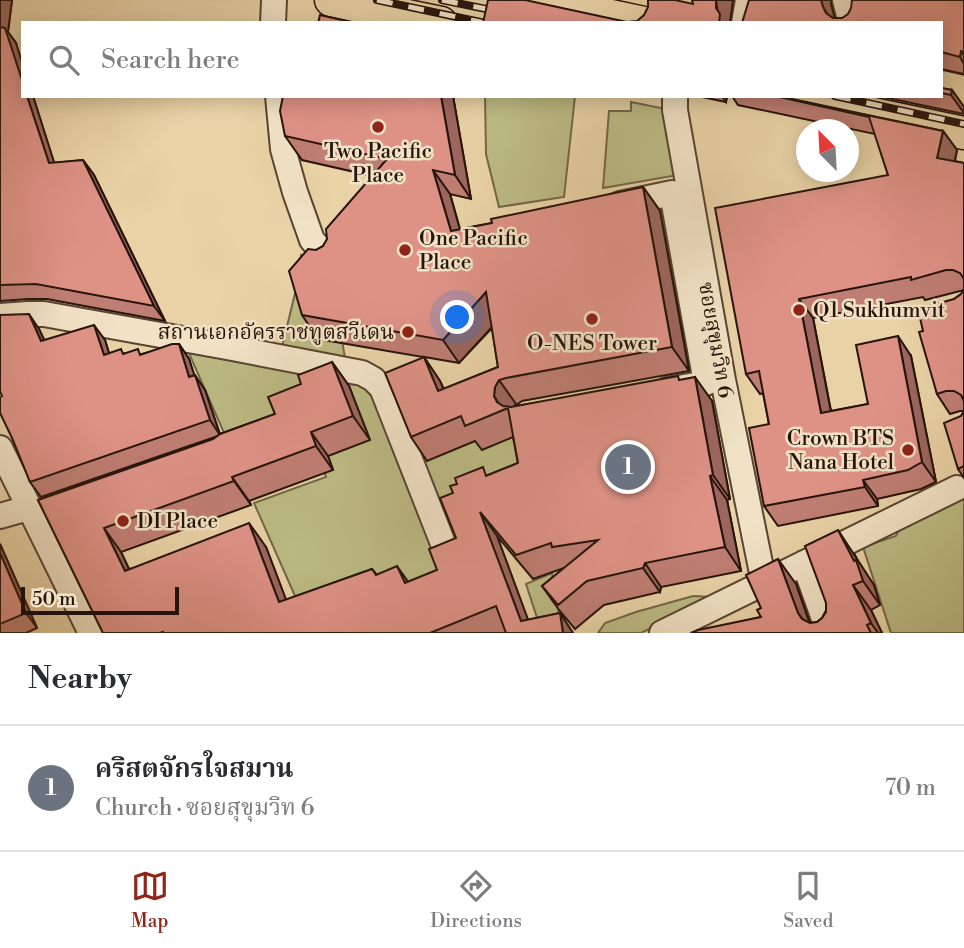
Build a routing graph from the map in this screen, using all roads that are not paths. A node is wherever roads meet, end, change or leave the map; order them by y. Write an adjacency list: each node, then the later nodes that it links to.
1 (274, 0): 6 (street)
2 (331, 0): 7 (main road)
3 (537, 0): 8 (main road)
4 (748, 0): 9 (street)
5 (845, 0): 10 (street)
6 (273, 21)
7 (431, 21)
8 (635, 21)
9 (744, 21)
10 (850, 21)
11 (943, 87): 12 (main road)
12 (964, 92)
13 (278, 98): 18 (street)
14 (675, 98): 20 (street, ซอยสุขุมวิท 6)
15 (796, 98): 16 (main road)
16 (964, 134)
17 (599, 208): 20 (street)
18 (330, 259)
19 (0, 316): 27 (street)
20 (715, 382): 21 (street); 29 (street, ซอยสุขุมวิท 6)
21 (641, 394)
22 (0, 448): 25 (street)
23 (957, 488): 28 (street)
24 (58, 507): 25 (street)
25 (30, 512): 26 (street); 30 (street)
26 (0, 516)
27 (442, 541)
28 (804, 564): 29 (street); 32 (street)
29 (764, 583): 31 (street)
30 (90, 633)
31 (662, 633)
32 (830, 633)

